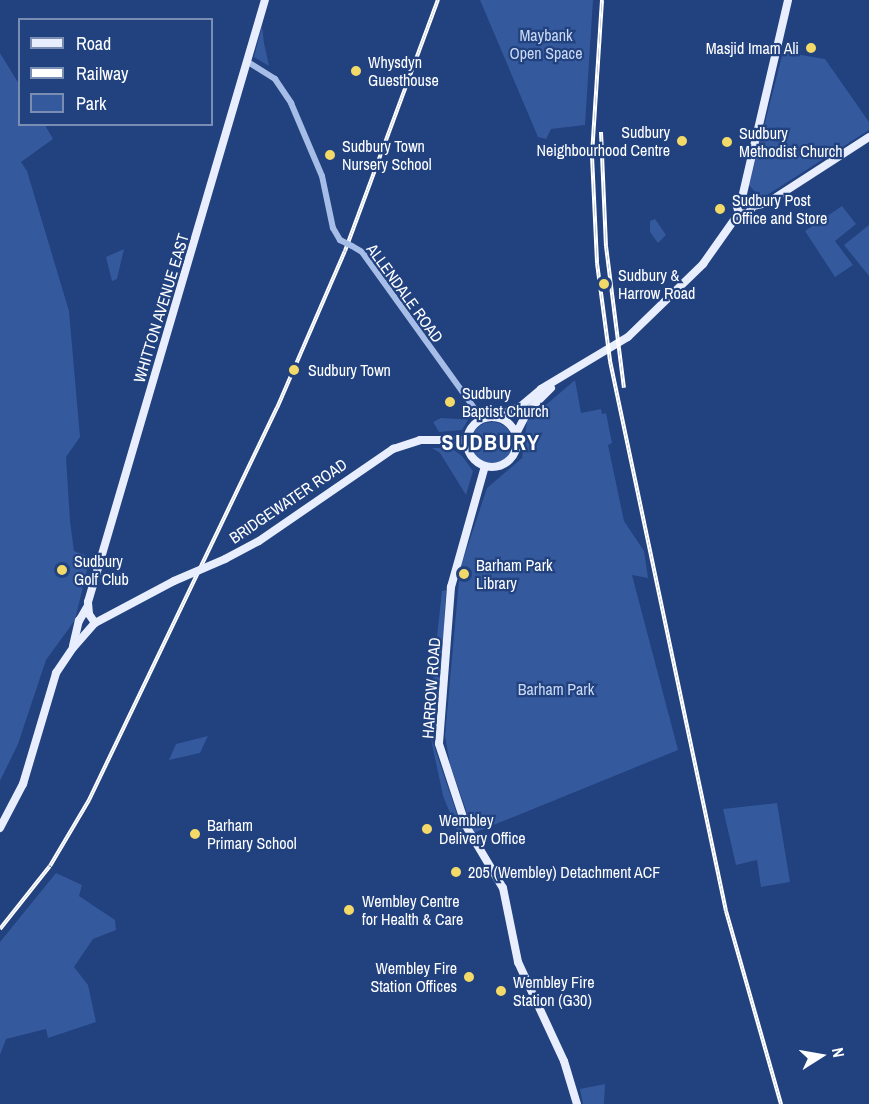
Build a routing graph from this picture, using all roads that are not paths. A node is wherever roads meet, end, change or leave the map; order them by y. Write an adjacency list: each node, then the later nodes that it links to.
1 (265, 0): 3 (main road, WHITTON AVENUE EAST)
2 (788, 0): 5 (main road)
3 (248, 62): 10 (street, ALLENDALE ROAD, bridge); 14 (main road, WHITTON AVENUE EAST)
4 (869, 137): 6 (main road)
5 (742, 198): 6 (main road); 7 (main road)
6 (753, 206): 7 (main road)
7 (739, 213): 8 (main road)
8 (566, 375): 9 (main road); 11 (main road)
9 (494, 417): 10 (main road); 11 (main road)
10 (482, 418): 12 (main road)
11 (516, 434): 13 (main road)
12 (467, 440): 13 (main road); 15 (main road, BRIDGEWATER ROAD, bridge)
13 (485, 466): 18 (main road, HARROW ROAD)
14 (87, 607): 15 (main road); 16 (main road, BRIDGEWATER ROAD)
15 (95, 622): 16 (main road, BRIDGEWATER ROAD)
16 (73, 648): 17 (main road, BRIDGEWATER ROAD)
17 (0, 828)
18 (577, 1104)

